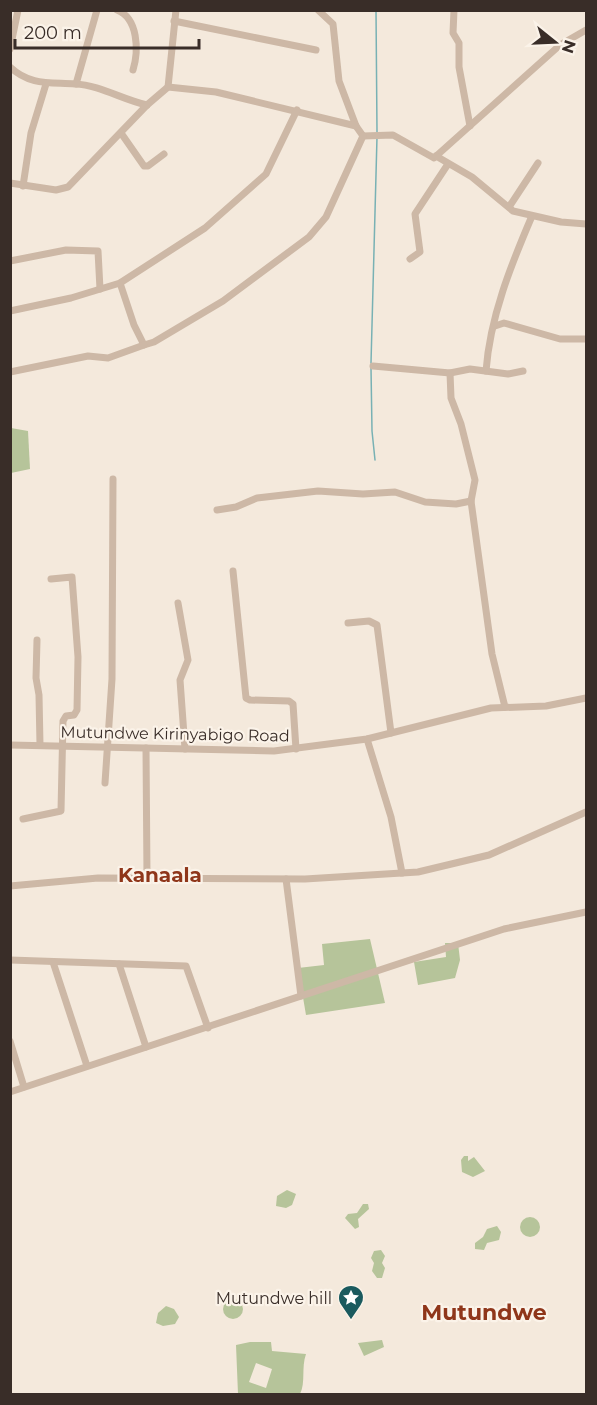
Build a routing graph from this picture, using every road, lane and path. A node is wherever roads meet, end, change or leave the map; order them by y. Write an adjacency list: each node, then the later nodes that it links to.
1 (18, 10): 9 (street)
2 (97, 10): 14 (street)
3 (117, 10): 12 (street)
4 (176, 10): 7 (street)
5 (318, 10): 18 (street)
6 (454, 10): 19 (street)
7 (174, 21): 10 (street); 15 (street)
8 (586, 30): 19 (street)
9 (10, 49)
10 (316, 50)
11 (10, 67): 13 (street)
12 (133, 70)
13 (45, 84): 14 (street); 27 (street)
14 (76, 84): 16 (street)
15 (168, 87): 16 (street); 17 (street)
16 (147, 105): 20 (street)
17 (297, 110): 18 (street); 33 (street)
18 (356, 126): 21 (street)
19 (471, 126): 23 (street)
20 (121, 133): 22 (street); 27 (street)
21 (363, 136): 23 (street); 38 (street)
22 (164, 154)
23 (436, 156): 25 (street)
24 (538, 163): 28 (street)
25 (448, 164): 28 (street); 31 (street)
26 (10, 183): 27 (street)
27 (23, 186)
28 (508, 207): 29 (street)
29 (532, 216): 30 (street); 36 (street)
30 (586, 224)
31 (410, 259)
32 (10, 261): 34 (street)
33 (120, 283): 34 (street); 38 (street)
34 (100, 289): 35 (street)
35 (10, 310)
36 (495, 326): 37 (street); 40 (street)
37 (586, 339)
38 (144, 345): 42 (street)
39 (373, 366): 43 (street)
40 (486, 370): 41 (street); 43 (street)
41 (523, 371)
42 (10, 372)
43 (450, 373): 45 (street)
44 (113, 479): 59 (street)
45 (471, 501): 46 (street); 53 (street)
46 (217, 510)
47 (233, 571): 62 (street)
48 (51, 579): 58 (street)
49 (178, 603): 61 (street)
50 (348, 623): 54 (street)
51 (37, 640): 57 (street)
52 (586, 698): 53 (street, Mutundwe Kirinyabigo Road)
53 (505, 707): 54 (street, Mutundwe Kirinyabigo Road)
54 (391, 733): 55 (street, Mutundwe Kirinyabigo Road)
55 (367, 740): 62 (street, Mutundwe Kirinyabigo Road); 66 (street)
56 (10, 745): 57 (street, Mutundwe Kirinyabigo Road)
57 (39, 745): 58 (street, Mutundwe Kirinyabigo Road)
58 (62, 746): 59 (street, Mutundwe Kirinyabigo Road); 65 (street)
59 (107, 747): 60 (street, Mutundwe Kirinyabigo Road); 63 (street)
60 (146, 748): 61 (street, Mutundwe Kirinyabigo Road); 67 (street)
61 (185, 749): 62 (street, Mutundwe Kirinyabigo Road)
62 (296, 749)
63 (105, 783)
64 (586, 812): 66 (street)
65 (23, 819)
66 (402, 873): 68 (street)
67 (147, 877): 68 (street); 69 (street)
68 (286, 879): 74 (street)
69 (10, 886)
70 (586, 912): 74 (street)
71 (10, 960): 72 (street)
72 (53, 962): 73 (street); 78 (street)
73 (119, 964): 75 (street); 77 (street)
74 (301, 996): 75 (street)
75 (208, 1028): 77 (street)
76 (10, 1041): 79 (street)
77 (146, 1047): 78 (street)
78 (87, 1066): 79 (street)
79 (24, 1087): 80 (street)
80 (10, 1092)

